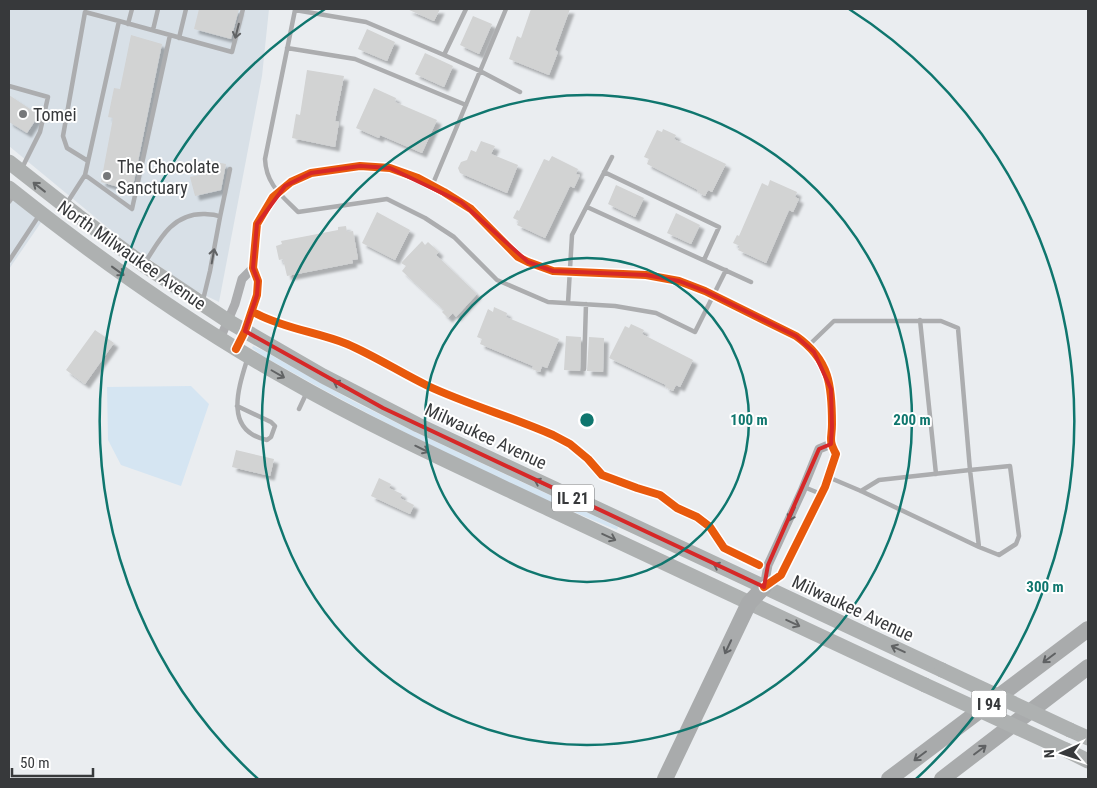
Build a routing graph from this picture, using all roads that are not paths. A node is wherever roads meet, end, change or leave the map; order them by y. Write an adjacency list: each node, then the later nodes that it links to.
1 (101, 9): 9 (lane)
2 (132, 9): 11 (lane)
3 (158, 9): 12 (lane)
4 (186, 9): 14 (lane)
5 (243, 9): 14 (lane, one-way to 14)
6 (466, 9): 16 (lane)
7 (506, 9): 17 (lane)
8 (85, 10): 9 (lane); 22 (lane)
9 (100, 16): 10 (lane)
10 (119, 21): 11 (lane); 22 (lane)
11 (128, 24): 12 (lane)
12 (153, 30): 13 (lane)
13 (170, 35): 14 (lane); 26 (lane)
14 (179, 38)
15 (287, 48): 16 (lane); 20 (lane); 28 (lane)
16 (444, 55): 17 (lane)
17 (480, 71): 19 (lane); 20 (lane)
18 (9, 86): 23 (lane)
19 (520, 92)
20 (466, 105): 27 (lane)
21 (612, 158): 25 (lane)
22 (88, 161): 26 (lane)
23 (15, 167): 30 (main road, North Milwaukee Avenue, one-way to 23)
24 (230, 169): 33 (lane)
25 (604, 172): 31 (lane); 34 (lane)
26 (85, 176): 30 (lane)
27 (432, 186): 28 (street); 39 (street)
28 (278, 192): 37 (street); 43 (lane)
29 (11, 194): 32 (main road, North Milwaukee Avenue)
30 (65, 206): 36 (main road, North Milwaukee Avenue)
31 (587, 206): 34 (lane); 39 (lane)
32 (41, 213): 35 (lane); 48 (main road, North Milwaukee Avenue, one-way to 48)
33 (220, 218): 36 (lane); 42 (lane, one-way to 33)
34 (704, 260): 38 (lane)
35 (9, 261)
36 (144, 265): 42 (main road, North Milwaukee Avenue)
37 (252, 268): 46 (street); 47 (street)
38 (726, 270): 40 (lane); 41 (lane)
39 (570, 272): 41 (street); 43 (lane)
40 (751, 282)
41 (714, 296): 44 (lane); 49 (street)
42 (202, 303): 46 (main road, North Milwaukee Avenue)
43 (568, 303): 44 (lane)
44 (586, 304): 51 (lane)
45 (920, 320): 49 (lane); 56 (lane); 57 (lane)
46 (228, 321): 47 (main road, Milwaukee Avenue / IL 21); 48 (street)
47 (245, 331): 50 (street); 63 (main road, Milwaukee Avenue / IL 21, one-way to 47)
48 (220, 339): 50 (main road, North Milwaukee Avenue)
49 (808, 346): 55 (street)
50 (242, 352): 52 (main road, IL 21, one-way to 52); 53 (lane)
51 (584, 369)
52 (308, 391): 54 (lane); 64 (main road, IL 21, one-way to 64)
53 (237, 406): 53 (lane)
54 (299, 409)
55 (831, 444): 58 (street); 59 (street)
56 (970, 470): 57 (lane); 62 (lane); 62 (lane)
57 (936, 474): 60 (lane)
58 (828, 477): 60 (lane); 61 (street)
59 (803, 487): 61 (lane); 63 (street, one-way to 63)
60 (861, 491): 62 (lane)
61 (822, 494): 63 (street)
62 (979, 547)
63 (764, 587): 64 (highway); 67 (main road, Milwaukee Avenue / IL 21, one-way to 63, bridge)
64 (749, 603): 68 (main road, IL 21, one-way to 68, bridge); 69 (highway, one-way to 69)
65 (1088, 629): 70 (highway, I 94, one-way to 70)
66 (1088, 668): 71 (highway, I 94, one-way to 66)
67 (1088, 738)
68 (1088, 761)
69 (665, 779)
70 (889, 779)
71 (942, 779)

